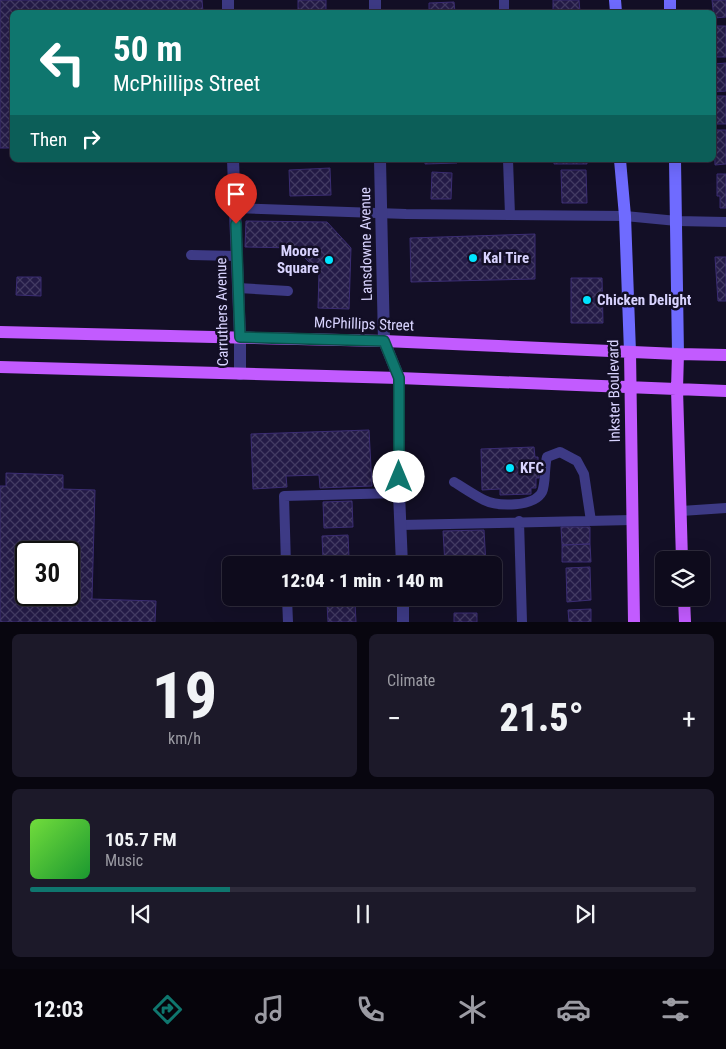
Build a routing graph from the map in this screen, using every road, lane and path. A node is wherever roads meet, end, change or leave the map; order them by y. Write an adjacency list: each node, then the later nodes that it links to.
1 (233, 162): 6 (street, Carruthers Avenue)
2 (380, 162): 7 (street, Lansdowne Avenue)
3 (508, 162): 8 (lane)
4 (620, 162): 9 (main road, Inkster Boulevard)
5 (675, 162): 10 (main road)
6 (235, 208): 7 (lane); 13 (street, Carruthers Avenue)
7 (382, 214): 8 (lane); 18 (street, Lansdowne Avenue)
8 (510, 215): 9 (lane)
9 (625, 216): 10 (lane); 19 (main road, Inkster Boulevard)
10 (677, 221): 11 (lane); 20 (main road)
11 (726, 222)
12 (191, 255): 13 (lane)
13 (237, 256): 14 (street, Carruthers Avenue)
14 (238, 288): 15 (lane); 17 (street, Carruthers Avenue)
15 (288, 291)
16 (0, 332): 17 (main road, McPhillips Street)
17 (240, 337): 18 (main road, McPhillips Street); 23 (street, Carruthers Avenue)
18 (384, 341): 19 (main road, McPhillips Street); 24 (street, Lansdowne Avenue)
19 (630, 352): 20 (main road, McPhillips Street); 25 (main road, Inkster Boulevard)
20 (678, 354): 21 (main road, McPhillips Street); 26 (main road)
21 (726, 355)
22 (0, 367): 23 (main road)
23 (240, 374): 24 (main road)
24 (399, 378): 25 (main road); 29 (street, Lansdowne Avenue)
25 (630, 387): 26 (main road); 32 (main road, Inkster Boulevard)
26 (677, 389): 27 (main road); 31 (main road)
27 (726, 391)
28 (454, 482): 33 (lane)
29 (399, 493): 35 (street, Lansdowne Avenue); 37 (lane)
30 (726, 508): 31 (lane)
31 (681, 511): 36 (main road)
32 (632, 520): 33 (lane); 45 (main road, Inkster Boulevard)
33 (592, 521): 34 (lane)
34 (519, 522): 35 (lane); 44 (lane)
35 (400, 525): 38 (street, Lansdowne Avenue)
36 (682, 551)
37 (286, 556)
38 (402, 556)
39 (287, 606): 42 (lane)
40 (402, 606): 43 (street)
41 (684, 606): 46 (main road)
42 (288, 622)
43 (403, 622)
44 (522, 622)
45 (634, 622)
46 (685, 622)

